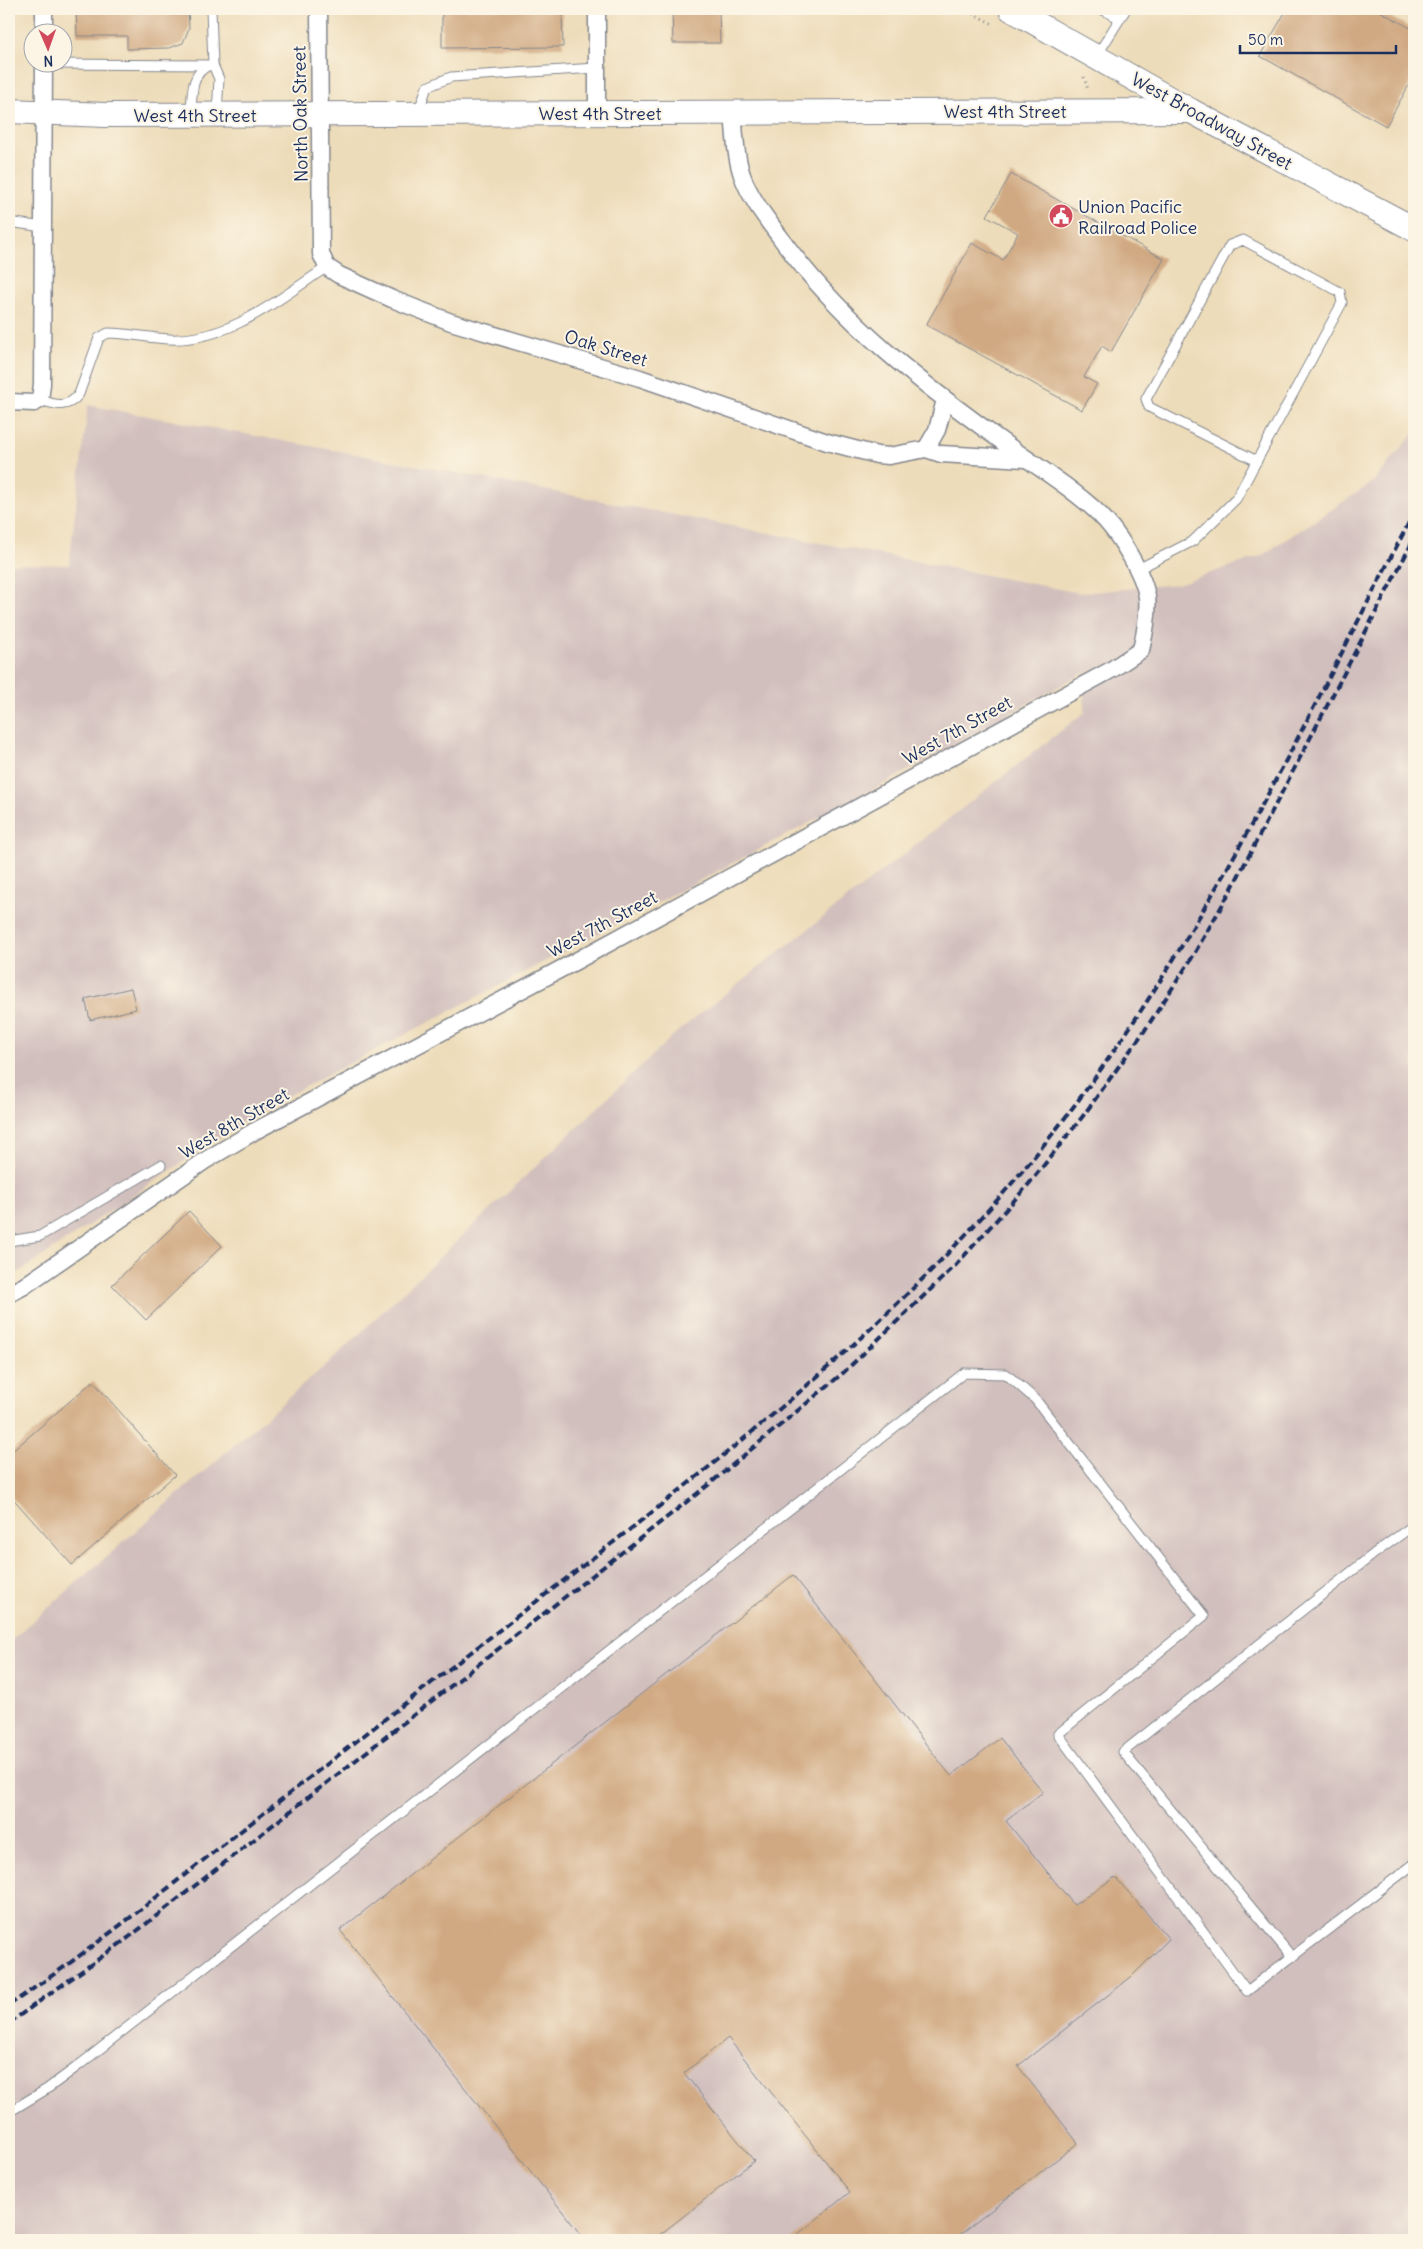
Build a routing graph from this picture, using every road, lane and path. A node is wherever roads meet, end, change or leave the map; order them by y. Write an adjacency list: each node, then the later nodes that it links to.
1 (44, 9): 10 (street)
2 (210, 9): 12 (lane)
3 (319, 9): 23 (street, North Oak Street)
4 (597, 9): 14 (street)
5 (964, 9): 8 (path)
6 (1101, 9): 9 (lane)
7 (1126, 9): 9 (lane)
8 (1005, 18): 13 (street, West Broadway Street)
9 (1119, 18): 13 (lane)
10 (44, 22)
11 (72, 63): 12 (lane)
12 (213, 65): 22 (lane); 25 (lane)
13 (1090, 66): 17 (path); 18 (street, West Broadway Street)
14 (597, 68): 20 (street); 24 (lane)
15 (44, 72): 21 (street)
16 (9, 111): 21 (street, West 4th Street)
17 (1094, 111): 18 (street, West 4th Street); 19 (street, West 4th Street)
18 (1191, 111): 28 (street, West Broadway Street)
19 (733, 112): 20 (street, West 4th Street); 31 (street)
20 (597, 113): 24 (street, West 4th Street)
21 (43, 114): 25 (street, West 4th Street); 27 (street)
22 (217, 114): 23 (street, West 4th Street); 25 (street, West 4th Street)
23 (320, 114): 24 (street, West 4th Street); 29 (street, North Oak Street)
24 (418, 114)
25 (191, 115)
26 (9, 222): 27 (lane)
27 (43, 226): 30 (street)
28 (1414, 229)
29 (327, 267): 30 (lane); 33 (street, Oak Street)
30 (40, 400): 32 (street)
31 (945, 400): 33 (street); 34 (street, West 7th Street)
32 (9, 402)
33 (926, 449): 34 (street, Oak Street)
34 (1026, 459): 36 (street, West 7th Street)
35 (1257, 461): 35 (lane); 36 (lane)
36 (1136, 570): 37 (street, West 7th Street)
37 (490, 1006): 40 (street, West 8th Street)
38 (161, 1165): 39 (lane)
39 (9, 1241)
40 (9, 1294)
41 (1414, 1525): 43 (lane)
42 (1414, 1864): 43 (lane)
43 (1292, 1957): 44 (lane)
44 (9, 2112)

